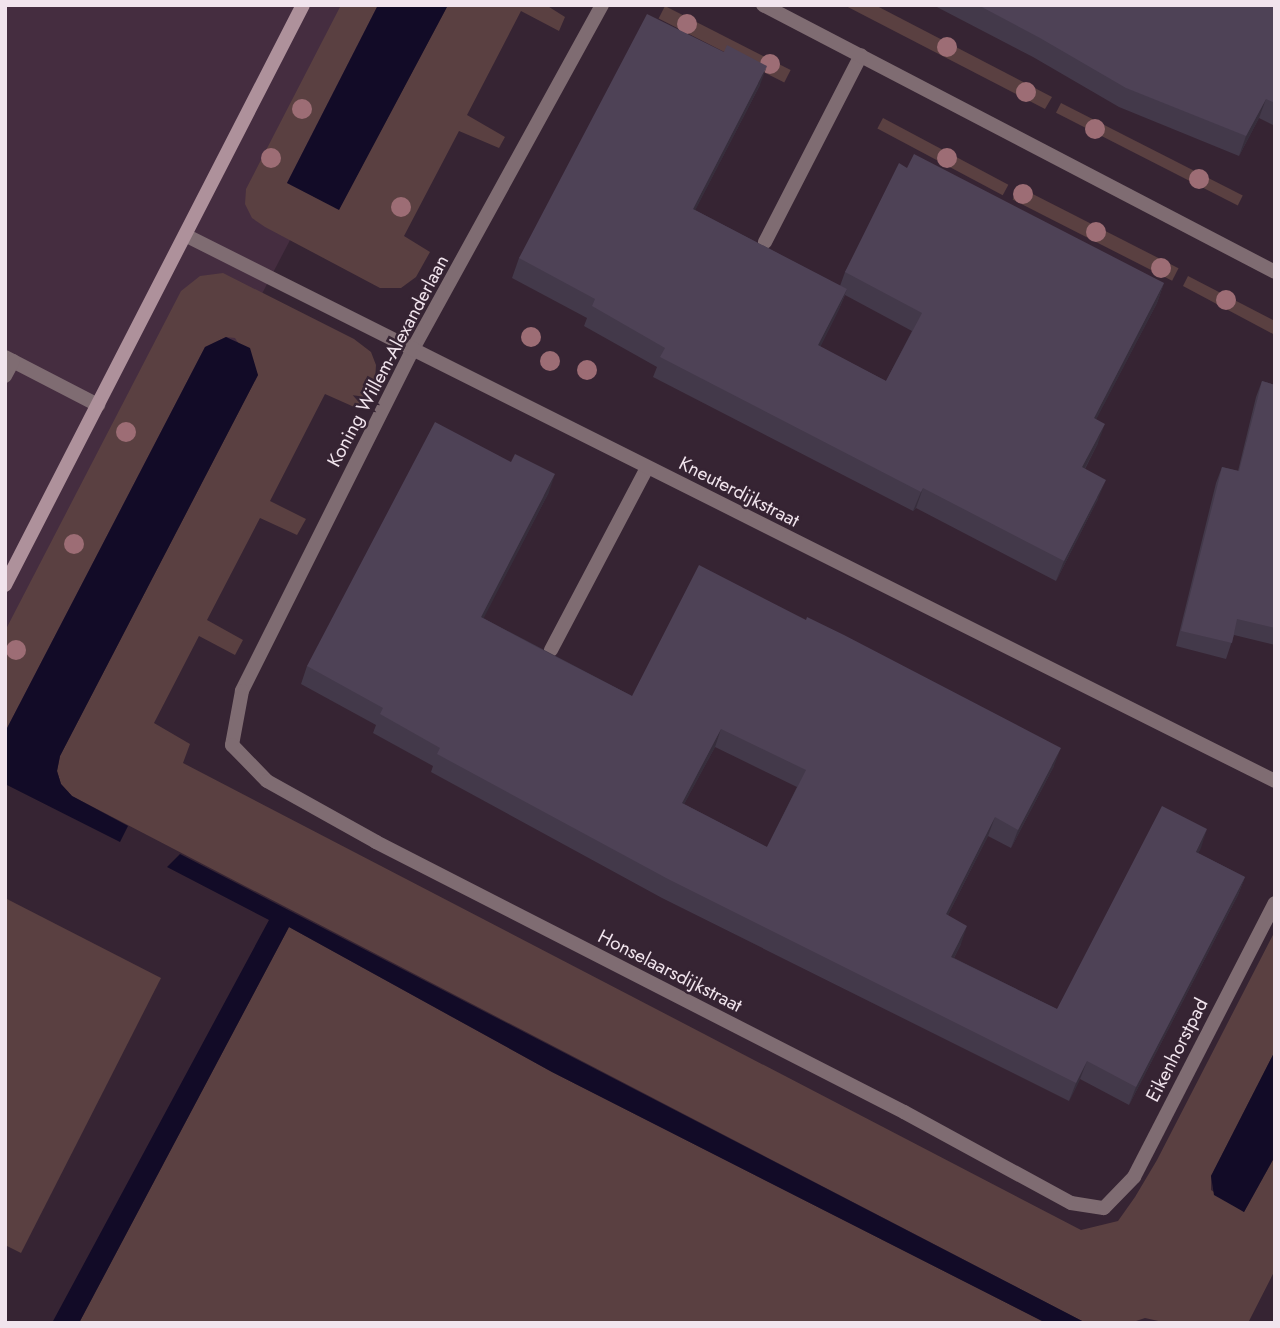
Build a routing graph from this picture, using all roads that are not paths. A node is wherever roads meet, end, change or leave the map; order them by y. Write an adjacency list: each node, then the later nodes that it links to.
1 (303, 5): 5 (street)
2 (603, 5): 8 (street, Koning Willem-Alexanderlaan)
3 (763, 5): 4 (street)
4 (861, 55): 6 (street); 7 (street)
5 (187, 236): 8 (street, Kneuterdijkstraat); 11 (street)
6 (765, 242)
7 (1275, 272)
8 (412, 351): 12 (street, Kneuterdijkstraat); 15 (street, Koning Willem-Alexanderlaan)
9 (9, 359): 10 (street); 11 (street)
10 (5, 376)
11 (99, 405): 13 (street)
12 (647, 468): 14 (street); 16 (street, Kneuterdijkstraat)
13 (5, 585)
14 (551, 650)
15 (232, 745): 18 (street, Honselaarsdijkstraat)
16 (1275, 781)
17 (1275, 903): 18 (street, Eikenhorstpad)
18 (1104, 1208)

